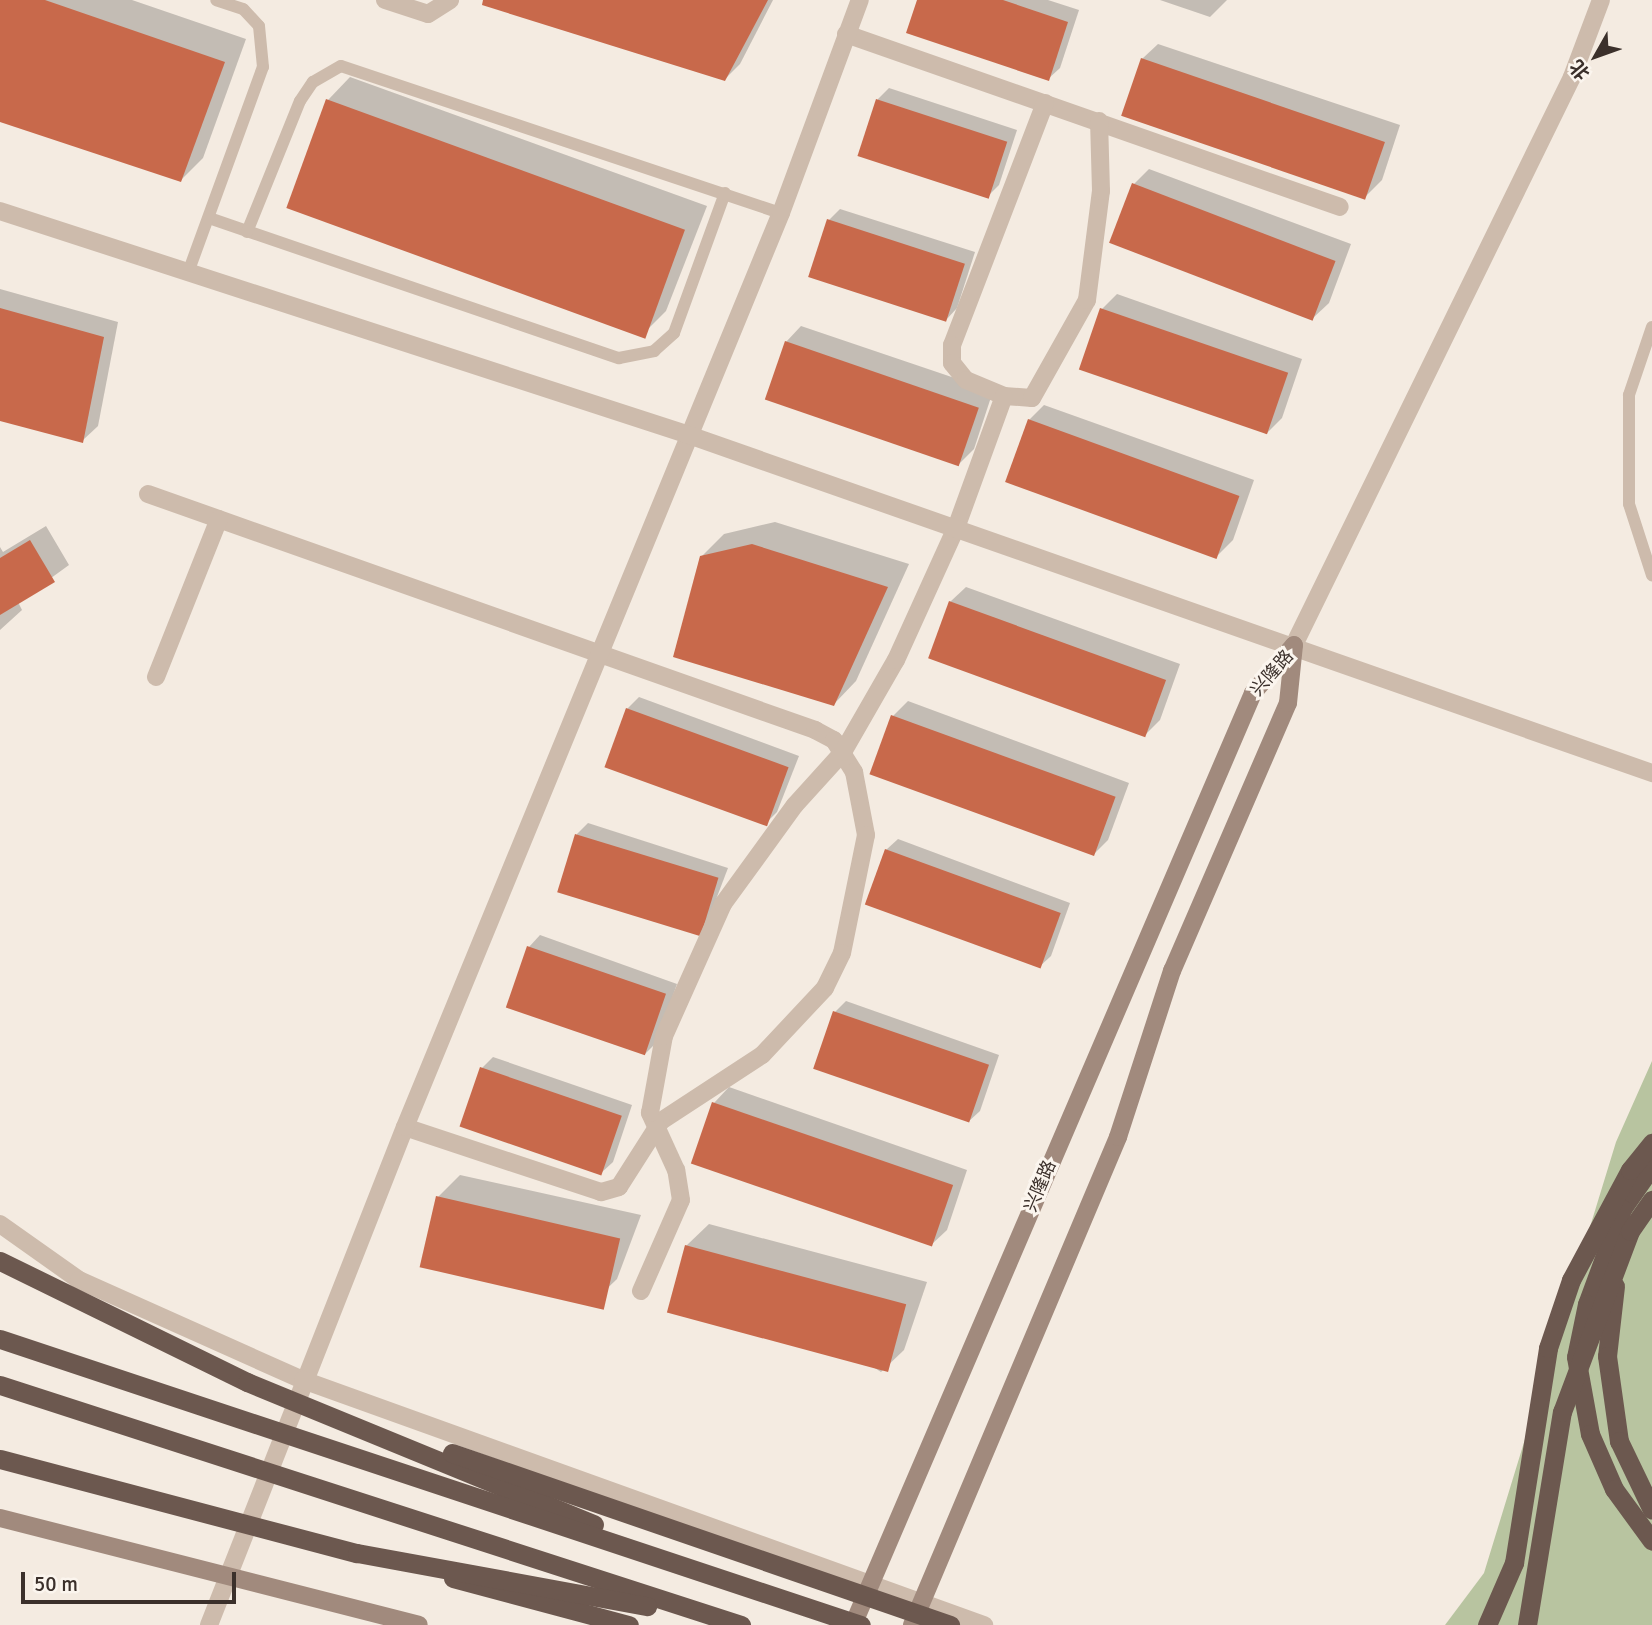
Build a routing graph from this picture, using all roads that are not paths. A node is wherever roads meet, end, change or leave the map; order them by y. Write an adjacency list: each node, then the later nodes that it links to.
1 (216, 0): 13 (lane)
2 (385, 0): 3 (street)
3 (450, 0)
4 (860, 0): 6 (street)
5 (1601, 0): 23 (street)
6 (846, 34): 7 (street); 12 (street)
7 (1045, 103): 8 (street); 17 (street)
8 (1099, 121): 10 (street); 17 (street)
9 (725, 193): 12 (lane); 14 (lane); 14 (lane)
10 (1340, 207)
11 (0, 211): 15 (street)
12 (781, 213): 18 (street)
13 (212, 219): 14 (lane); 15 (lane)
14 (247, 232)
15 (189, 270): 18 (street)
16 (1652, 327): 22 (lane)
17 (1004, 396): 21 (street)
18 (686, 435): 21 (street); 24 (street)
19 (148, 494): 20 (street)
20 (219, 519): 24 (street); 25 (street)
21 (956, 528): 23 (street); 26 (street)
22 (1652, 575)
23 (1294, 645): 27 (street); 48 (main road, 兴隆路); 49 (main road, 兴隆路)
24 (600, 654): 26 (street); 28 (street)
25 (156, 677)
26 (843, 752): 29 (street); 29 (street)
27 (1652, 773)
28 (405, 1127): 29 (street); 38 (street)
29 (653, 1130): 36 (street)
30 (1652, 1143): 59 (highway)
31 (1652, 1166): 44 (highway, bridge)
32 (1652, 1200): 60 (highway, bridge)
33 (1652, 1213): 42 (highway, bridge)
34 (0, 1224): 38 (street)
35 (0, 1261): 39 (highway, bridge)
36 (641, 1292)
37 (0, 1339): 47 (highway, bridge)
38 (303, 1380): 46 (street); 48 (street)
39 (247, 1382): 47 (highway, bridge); 57 (highway, bridge)
40 (0, 1385): 50 (highway, bridge)
41 (0, 1459): 45 (highway, bridge)
42 (1652, 1510)
43 (0, 1518): 46 (main road)
44 (1652, 1541)
45 (357, 1553): 50 (highway, bridge); 53 (highway, bridge)
46 (229, 1575): 51 (street); 52 (main road)
47 (744, 1586): 55 (highway, bridge)
48 (869, 1586): 49 (street); 54 (main road, 兴隆路)
49 (921, 1604): 56 (main road, 兴隆路); 58 (street)
50 (737, 1624)
51 (209, 1625)
52 (419, 1625)
53 (629, 1625)
54 (853, 1625)
55 (861, 1625)
56 (912, 1625)
57 (950, 1625)
58 (984, 1625)
59 (1487, 1625)
60 (1527, 1625)

